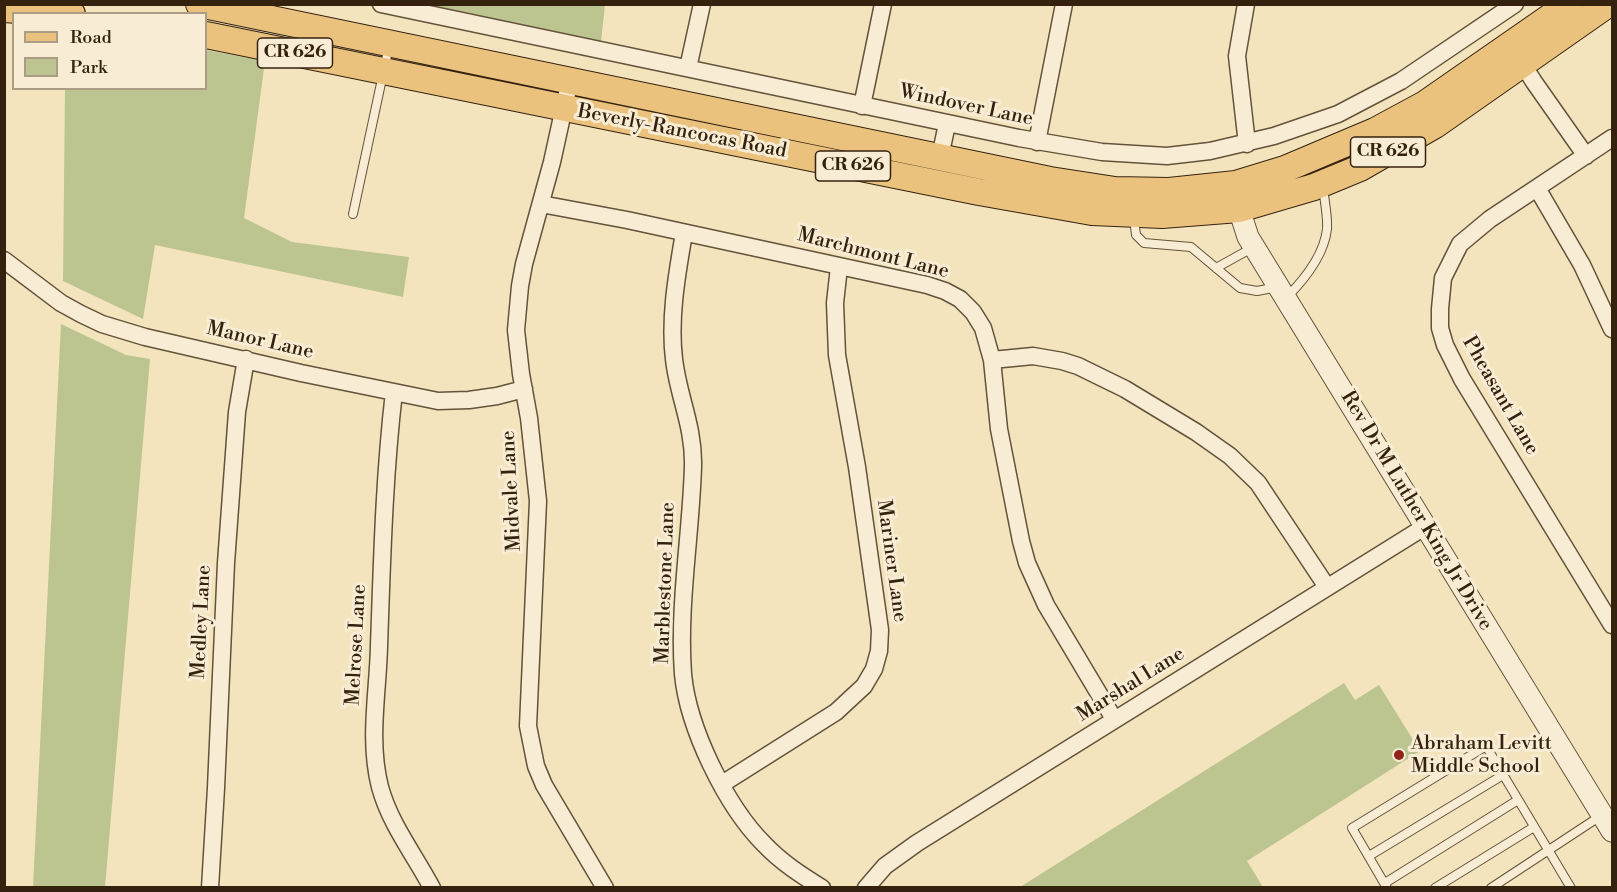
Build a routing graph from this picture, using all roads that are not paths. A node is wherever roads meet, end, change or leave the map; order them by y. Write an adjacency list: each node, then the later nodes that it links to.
1 (199, 4): 14 (main road, Beverly-Rancocas Road / CR 626)
2 (381, 4): 16 (street, Windover Lane)
3 (702, 4): 16 (street)
4 (883, 4): 19 (street)
5 (1064, 4): 23 (street)
6 (1246, 4): 24 (street)
7 (1515, 4): 11 (street, Windover Lane)
8 (1569, 4): 15 (main road, Beverly-Rancocas Road / CR 626)
9 (1608, 4): 15 (main road, Beverly-Rancocas Road / CR 626)
10 (4, 9): 12 (main road)
11 (1492, 11): 24 (street, Windover Lane)
12 (45, 12)
13 (207, 35): 17 (main road, Beverly-Rancocas Road / CR 626)
14 (390, 43): 17 (lane); 18 (main road, Beverly-Rancocas Road / CR 626)
15 (1517, 55): 26 (street); 28 (main road, Beverly-Rancocas Road / CR 626); 29 (main road, Beverly-Rancocas Road / CR 626)
16 (688, 68): 19 (street, Windover Lane)
17 (384, 71): 20 (main road, Beverly-Rancocas Road / CR 626); 33 (lane)
18 (570, 80): 20 (street, Midvale Lane); 27 (main road, Beverly-Rancocas Road / CR 626)
19 (862, 106): 21 (street, Windover Lane)
20 (565, 108): 25 (main road, Beverly-Rancocas Road / CR 626); 31 (street, Midvale Lane)
21 (947, 124): 23 (street, Windover Lane); 27 (street)
22 (1612, 138): 26 (street, Pheasant Lane)
23 (1038, 142): 24 (street, Windover Lane)
24 (1247, 144)
25 (804, 156): 27 (main road); 34 (main road, Beverly-Rancocas Road / CR 626)
26 (1586, 156): 30 (street, Pheasant Lane)
27 (940, 157): 29 (main road, Beverly-Rancocas Road / CR 626)
28 (1323, 183): 32 (main road, Beverly-Rancocas Road / CR 626); 40 (lane)
29 (1236, 184): 32 (street, Rev Dr M Luther King Jr Drive)
30 (1537, 189): 41 (street); 48 (street, Pheasant Lane)
31 (541, 204): 35 (street, Marchmont Lane); 44 (street, Midvale Lane)
32 (1239, 209): 34 (main road, Beverly-Rancocas Road / CR 626); 36 (street, Rev Dr M Luther King Jr Drive)
33 (353, 214)
34 (1133, 214): 39 (lane)
35 (684, 233): 38 (street, Marchmont Lane); 51 (street, Marblestone Lane)
36 (1254, 247): 39 (lane); 40 (street, Rev Dr M Luther King Jr Drive)
37 (4, 260): 42 (street, Manor Lane)
38 (839, 267): 43 (street, Marchmont Lane); 51 (street, Mariner Lane)
39 (1216, 268): 40 (lane)
40 (1282, 293): 46 (street, Rev Dr M Luther King Jr Drive)
41 (1612, 328)
42 (246, 359): 45 (street, Manor Lane); 58 (street, Medley Lane)
43 (992, 360): 47 (street); 49 (street, Marchmont Lane)
44 (524, 389): 45 (street, Manor Lane); 60 (street, Midvale Lane)
45 (394, 392): 59 (street, Melrose Lane)
46 (1425, 526): 47 (street, Marshal Lane); 53 (street, Rev Dr M Luther King Jr Drive)
47 (1328, 587): 49 (street, Marshal Lane)
48 (1612, 625)
49 (1114, 719): 62 (street, Marshal Lane)
50 (1503, 775): 52 (lane); 56 (lane); 56 (lane)
51 (722, 784): 61 (street, Marblestone Lane)
52 (1518, 800): 54 (lane); 57 (lane)
53 (1608, 823): 55 (lane)
54 (1534, 826): 55 (lane); 63 (lane)
55 (1548, 850): 64 (lane); 65 (lane)
56 (1369, 856): 57 (lane)
57 (1386, 885)
58 (210, 888)
59 (432, 888)
60 (604, 888)
61 (822, 888)
62 (866, 888)
63 (1435, 888)
64 (1491, 888)
65 (1571, 888)

